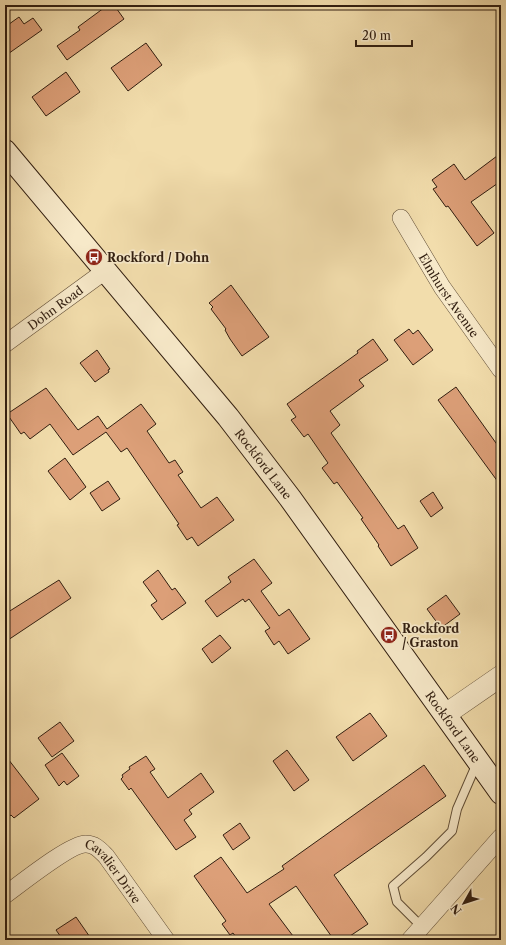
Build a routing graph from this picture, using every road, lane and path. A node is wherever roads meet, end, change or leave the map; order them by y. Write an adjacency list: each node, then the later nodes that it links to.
1 (5, 151): 3 (main road, Rockford Lane)
2 (401, 218): 5 (street, Elmhurst Avenue)
3 (106, 271): 4 (street, Dohn Road); 7 (main road, Rockford Lane)
4 (5, 344)
5 (501, 370)
6 (501, 676): 7 (street)
7 (446, 714): 8 (main road, Rockford Lane)
8 (478, 761): 9 (main road, Rockford Lane); 12 (lane)
9 (501, 793)
10 (501, 837): 12 (street)
11 (5, 895): 13 (street, Cavalier Drive)
12 (422, 927): 14 (street)
13 (166, 940)
14 (410, 940)

